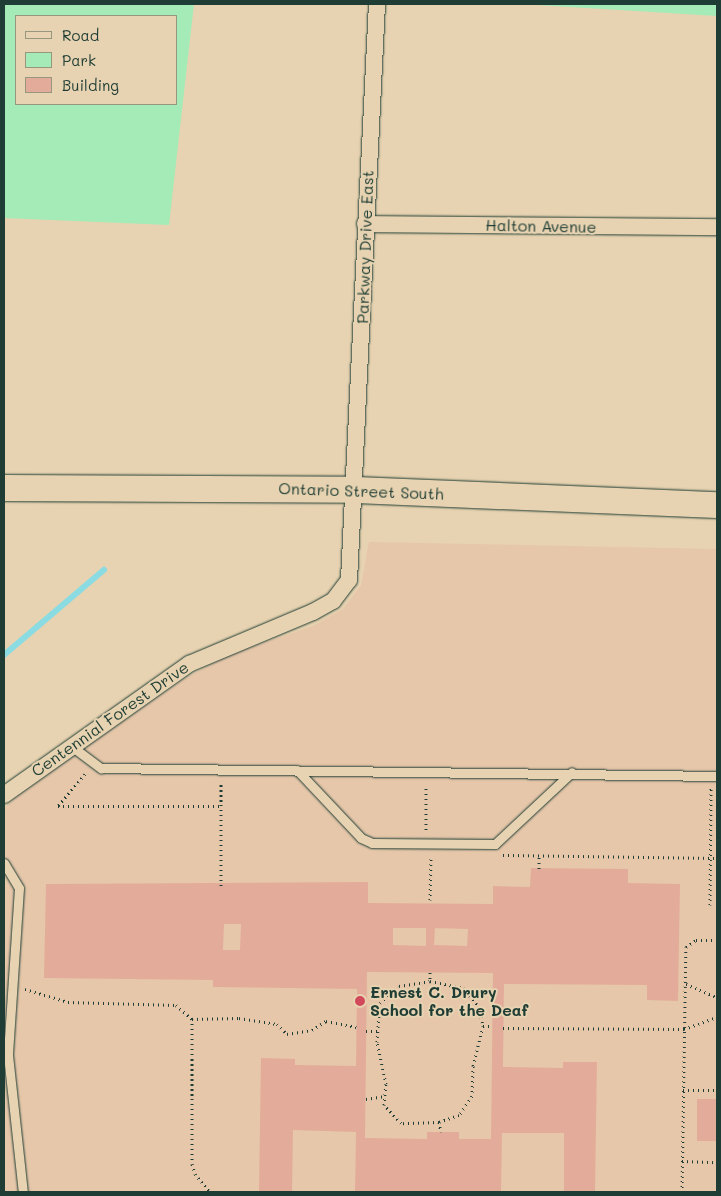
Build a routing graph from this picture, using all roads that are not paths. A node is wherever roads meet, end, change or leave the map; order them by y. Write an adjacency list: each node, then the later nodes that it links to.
1 (376, 4): 2 (street, Parkway Drive East)
2 (365, 224): 3 (street, Halton Avenue); 5 (street, Parkway Drive East)
3 (717, 227)
4 (4, 488): 5 (main road, Ontario Street South)
5 (356, 490): 6 (main road, Ontario Street South); 7 (street, Centennial Forest Drive)
6 (717, 505)
7 (70, 745): 8 (lane); 11 (street, Centennial Forest Drive)
8 (297, 770): 9 (lane); 9 (lane)
9 (572, 772): 10 (lane)
10 (714, 776)
11 (4, 795)
12 (4, 863): 13 (lane)
13 (23, 1192)

